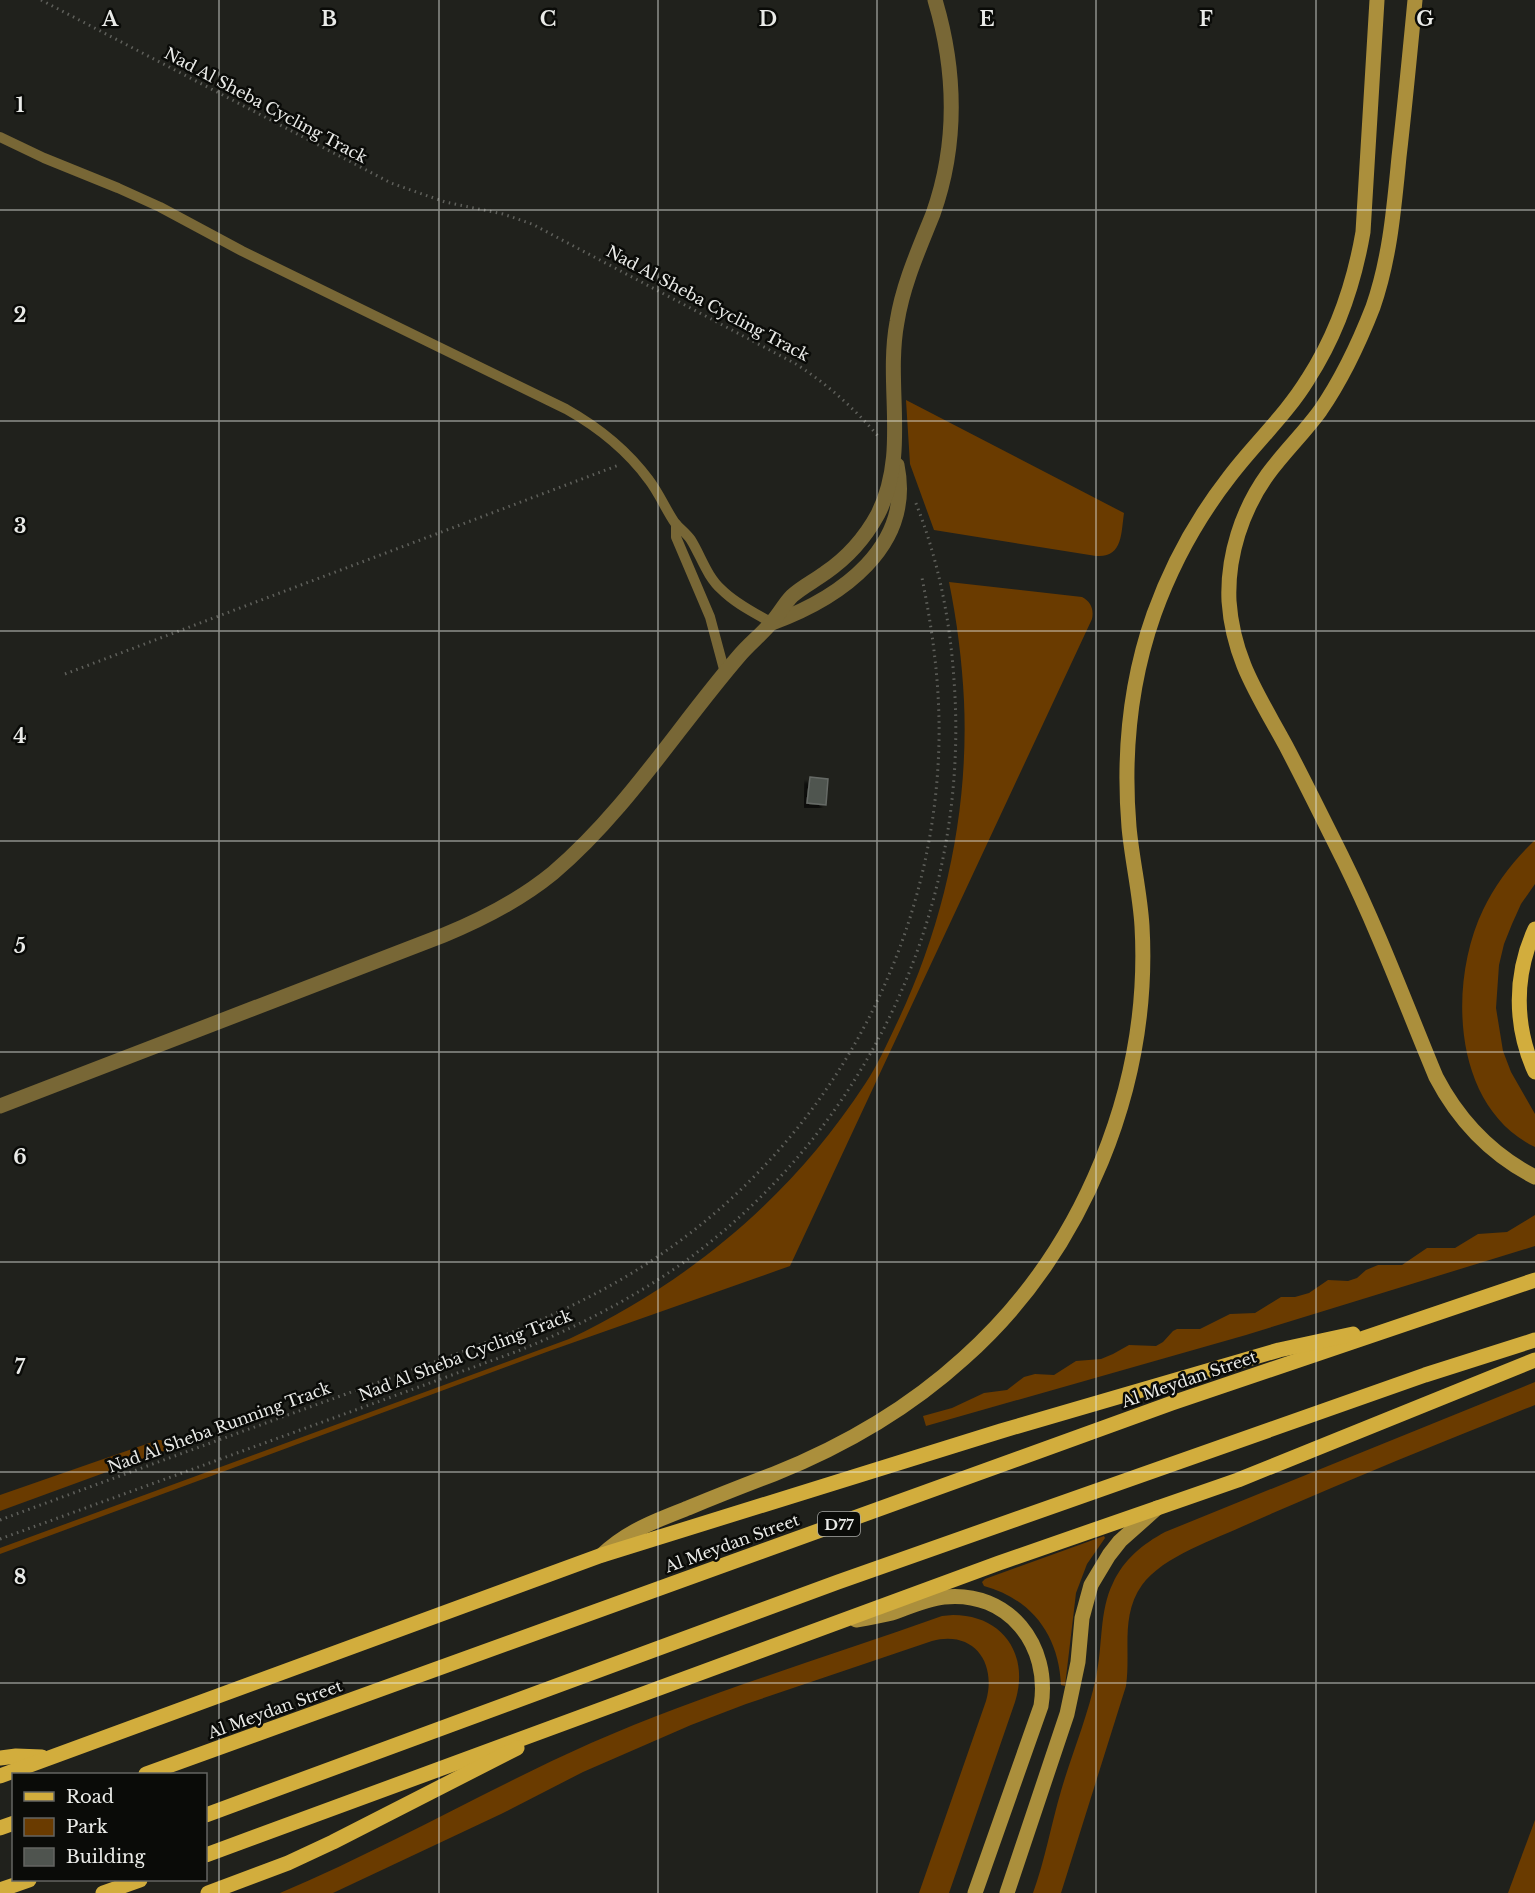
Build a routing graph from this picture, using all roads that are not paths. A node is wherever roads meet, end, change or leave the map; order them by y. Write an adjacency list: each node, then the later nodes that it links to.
1 (935, 0): 5 (street)
2 (1377, 0): 18 (street)
3 (1415, 0): 12 (street)
4 (0, 137): 6 (lane)
5 (895, 457): 7 (street); 7 (street)
6 (676, 524): 7 (lane); 8 (lane)
7 (772, 623): 8 (street)
8 (725, 673): 11 (street)
9 (1535, 929): 10 (main road)
10 (1535, 1072)
11 (0, 1106)
12 (1535, 1177)
13 (1535, 1280): 14 (main road, Al Meydan Street / D77)
14 (1389, 1330): 18 (main road); 23 (main road, Al Meydan Street / D77)
15 (1535, 1340): 25 (main road)
16 (1535, 1360): 17 (main road)
17 (1158, 1508): 19 (main road); 33 (street)
18 (602, 1555): 21 (main road)
19 (841, 1622): 20 (main road); 32 (street)
20 (547, 1730): 26 (main road); 31 (main road)
21 (48, 1757): 22 (main road); 24 (main road)
22 (0, 1758)
23 (149, 1773)
24 (0, 1776)
25 (207, 1815)
26 (207, 1855)
27 (26, 1881): 29 (main road)
28 (137, 1881): 30 (main road)
29 (0, 1890)
30 (103, 1893)
31 (208, 1893)
32 (975, 1893)
33 (1007, 1893)

